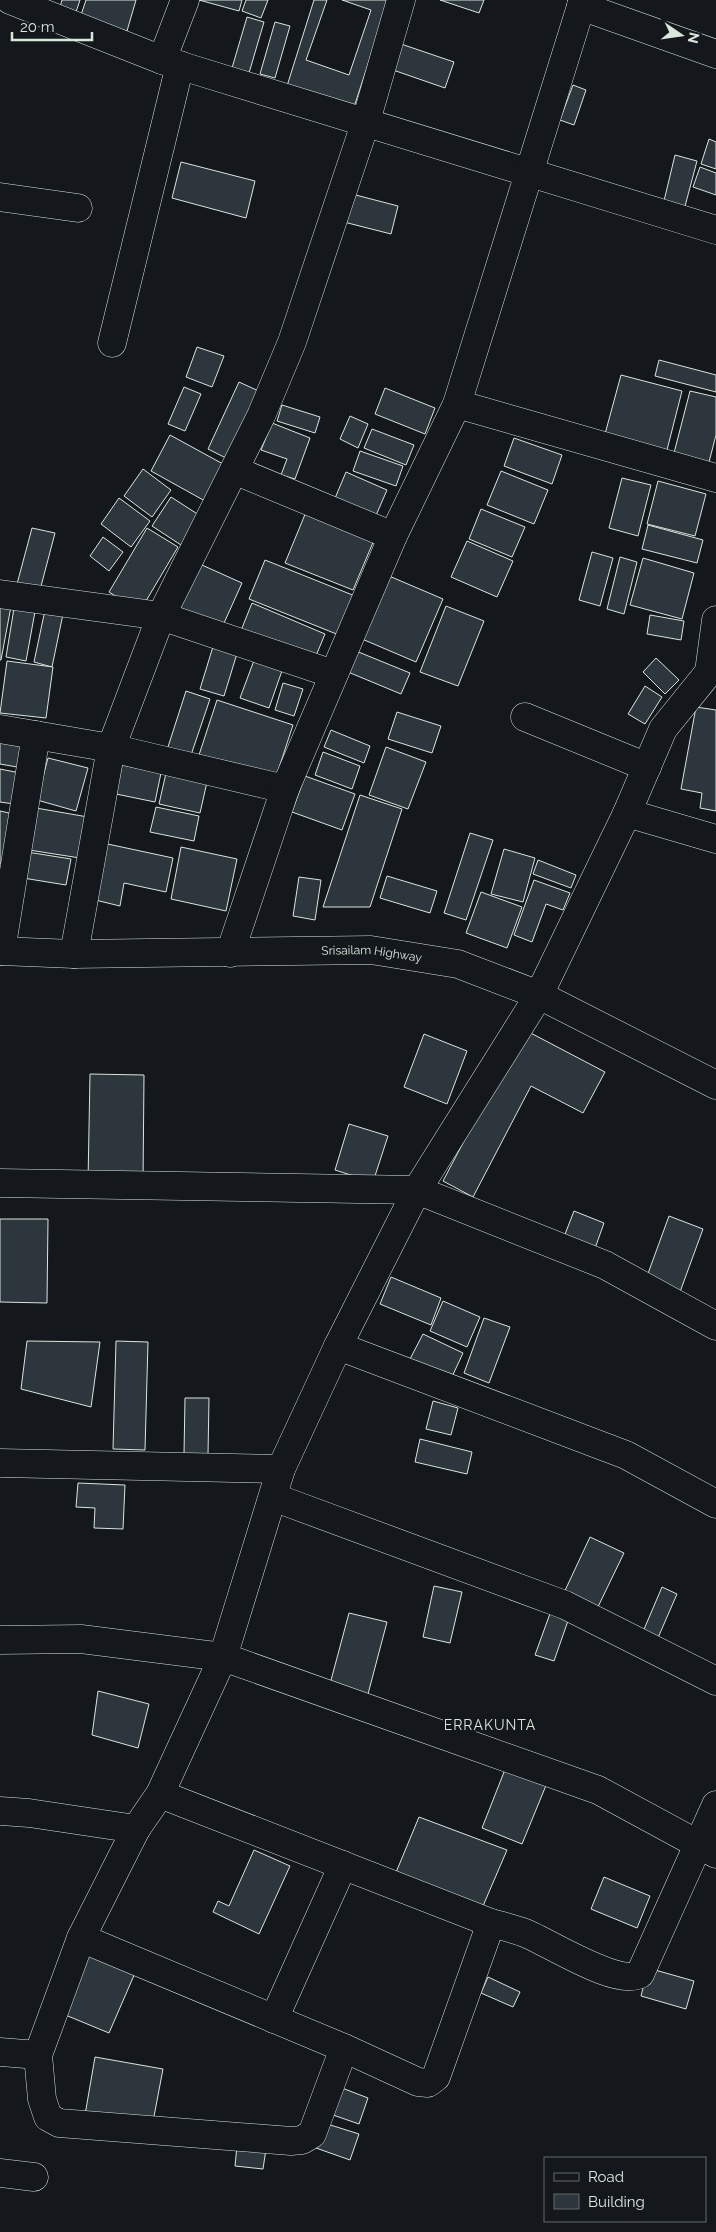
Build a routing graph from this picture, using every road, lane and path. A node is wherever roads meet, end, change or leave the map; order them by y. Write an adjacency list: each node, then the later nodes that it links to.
1 (10, 0): 6 (main road)
2 (185, 0): 6 (main road)
3 (401, 0): 7 (main road)
4 (582, 3): 5 (main road); 8 (main road)
5 (716, 54)
6 (171, 62): 7 (main road); 12 (main road)
7 (366, 121): 8 (main road); 14 (main road)
8 (531, 172): 11 (main road); 13 (main road)
9 (0, 197): 10 (main road)
10 (78, 208)
11 (716, 230)
12 (112, 344)
13 (457, 404): 15 (main road); 16 (main road)
14 (234, 470): 16 (main road); 18 (main road)
15 (716, 478)
16 (393, 536): 21 (main road)
17 (0, 594): 18 (main road)
18 (161, 616): 21 (main road); 25 (main road)
19 (716, 620): 20 (main road)
20 (713, 670): 26 (main road)
21 (333, 674): 27 (main road)
22 (524, 717): 26 (main road)
23 (0, 729): 24 (main road)
24 (36, 735): 25 (main road); 30 (main road)
25 (111, 748): 27 (main road); 32 (main road)
26 (647, 767): 28 (main road)
27 (285, 789): 31 (main road)
28 (627, 813): 29 (main road); 33 (main road)
29 (716, 839)
30 (0, 951): 32 (main road, Srisailam Highway)
31 (230, 953): 32 (main road, Srisailam Highway); 33 (main road, Srisailam Highway)
32 (74, 954)
33 (539, 995): 34 (main road, Srisailam Highway); 36 (main road)
34 (716, 1085)
35 (0, 1183): 36 (main road)
36 (417, 1190): 37 (main road); 38 (main road)
37 (716, 1326)
38 (338, 1346): 40 (main road); 42 (main road)
39 (0, 1463): 40 (main road)
40 (281, 1469): 41 (main road)
41 (273, 1498): 44 (main road); 45 (main road)
42 (716, 1504)
43 (0, 1640): 44 (main road)
44 (223, 1657): 46 (main road); 50 (main road)
45 (716, 1681)
46 (160, 1794): 49 (main road); 51 (main road)
47 (716, 1805): 50 (main road)
48 (0, 1811): 49 (main road)
49 (136, 1829): 53 (main road)
50 (706, 1849): 52 (main road)
51 (343, 1865): 52 (main road); 54 (main road)
52 (491, 1923): 55 (main road)
53 (81, 1938): 54 (main road); 57 (main road)
54 (274, 2019): 55 (main road)
55 (344, 2048): 57 (main road)
56 (0, 2052): 57 (main road)
57 (38, 2055)
58 (0, 2173): 59 (main road)
59 (34, 2177)

